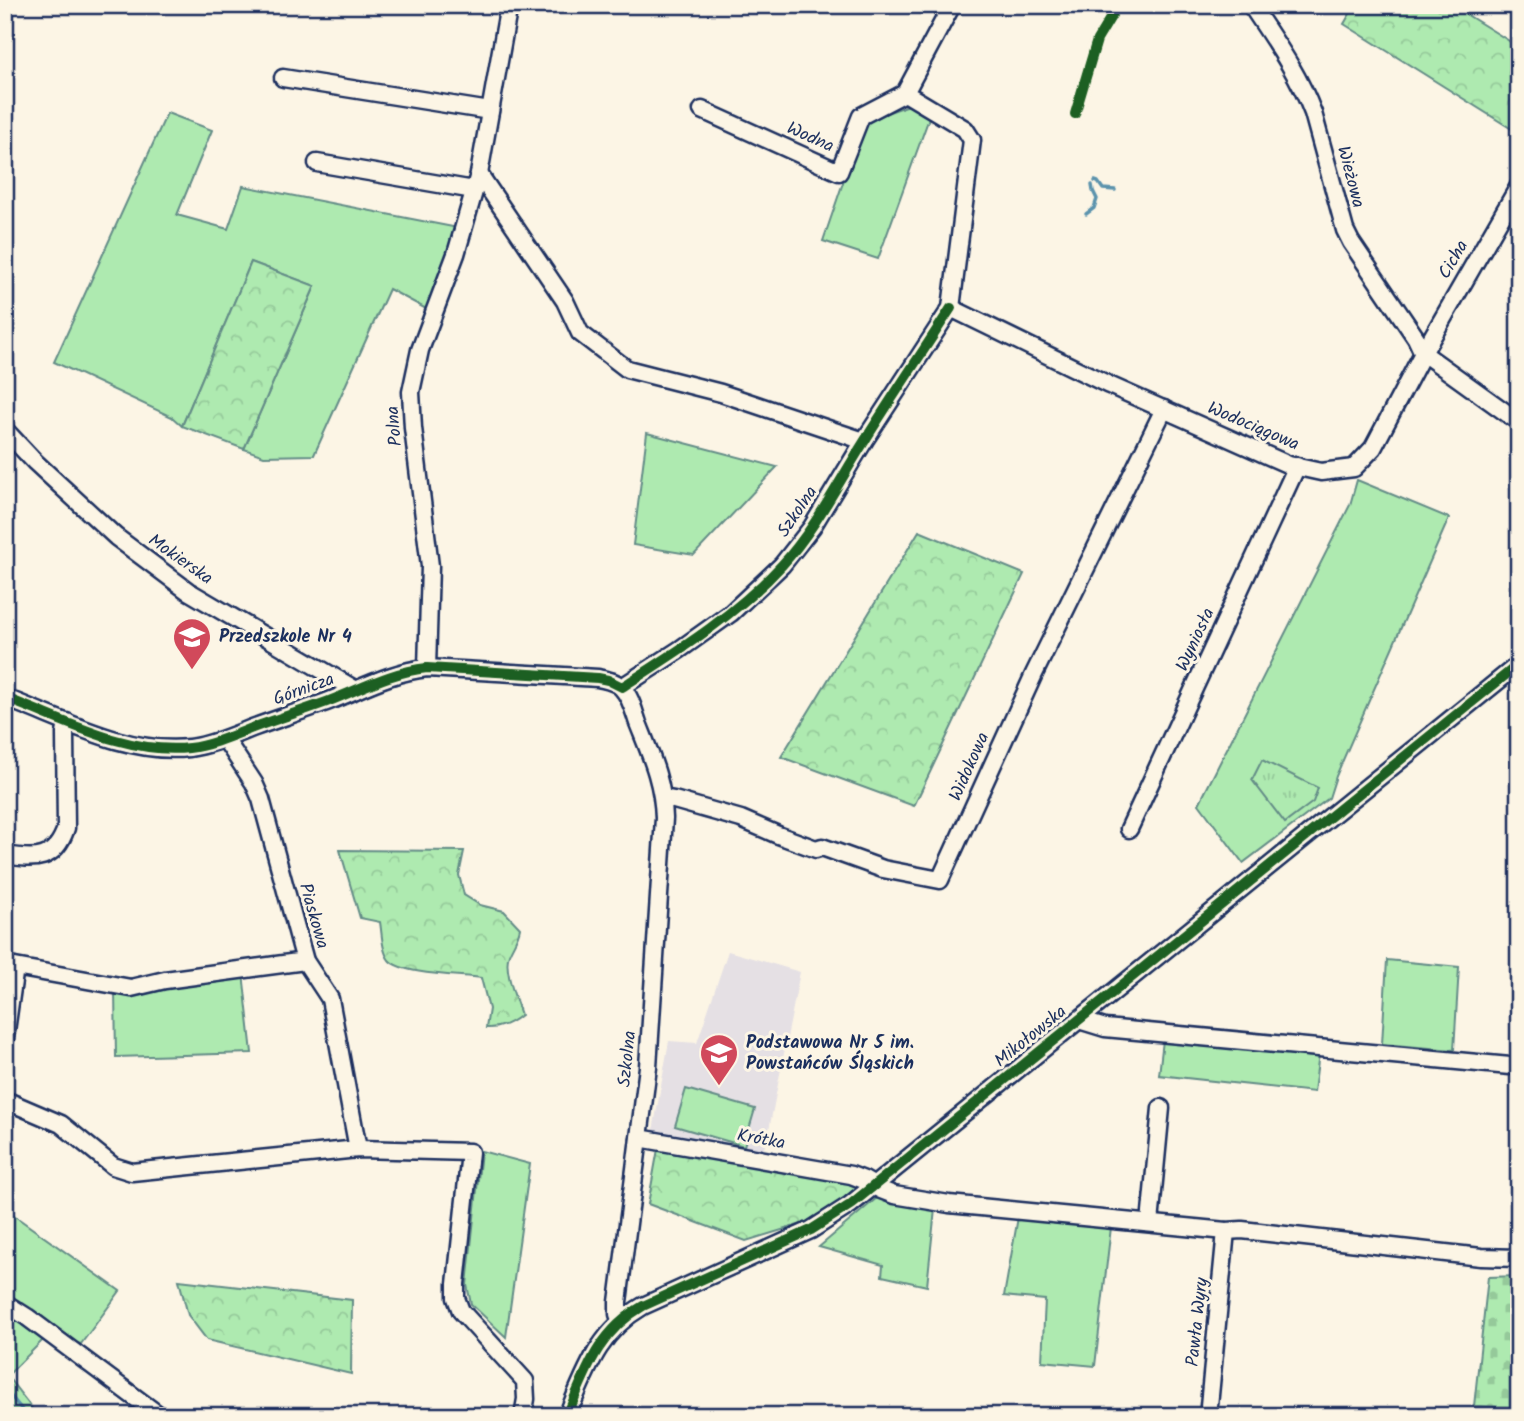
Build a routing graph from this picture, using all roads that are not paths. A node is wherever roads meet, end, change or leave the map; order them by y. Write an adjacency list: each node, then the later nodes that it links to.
1 (509, 5): 7 (street, Polna)
2 (952, 5): 5 (street)
3 (1251, 5): 12 (street, Wieżowa)
4 (283, 78): 7 (street)
5 (905, 93): 6 (street, Wodna); 11 (street)
6 (702, 110)
7 (490, 111): 9 (street, Polna)
8 (317, 163): 9 (street)
9 (476, 182): 16 (street); 19 (street, Polna)
10 (1519, 186): 12 (street, Cicha)
11 (951, 308): 13 (street, Wodociągowa); 16 (street, Szkolna)
12 (1423, 353): 14 (street); 17 (street, Wodociągowa)
13 (1164, 409): 17 (street, Wodociągowa); 25 (street, Widokowa)
14 (1519, 422)
15 (5, 430): 21 (street, Mokierska)
16 (864, 441): 20 (street, Szkolna)
17 (1297, 466): 26 (street, Wyniosła)
18 (1519, 664): 30 (street, Mikołowska)
19 (427, 668): 20 (street, Górnicza); 21 (street, Górnicza)
20 (622, 687): 25 (street, Szkolna)
21 (356, 690): 24 (street, Górnicza)
22 (5, 698): 23 (street, Górnicza)
23 (67, 722): 24 (street, Górnicza); 27 (street)
24 (225, 739): 28 (street, Piaskowa)
25 (663, 798): 35 (street, Szkolna)
26 (1129, 829)
27 (5, 855)
28 (305, 961): 29 (street); 36 (street, Piaskowa)
29 (10, 967): 31 (street)
30 (1079, 1020): 32 (street); 37 (street, Mikołowska)
31 (5, 1038)
32 (1510, 1066)
33 (5, 1100): 36 (street)
34 (1161, 1108): 38 (street)
35 (639, 1138): 37 (street, Krótka); 42 (street, Szkolna)
36 (358, 1149): 44 (street)
37 (874, 1185): 38 (street, Krótka); 42 (street, Mikołowska)
38 (1150, 1223): 39 (street, Krótka)
39 (1226, 1231): 40 (street, Krótka); 46 (street, Pawła Wyry)
40 (1519, 1258)
41 (5, 1303): 43 (street)
42 (621, 1321): 45 (street, Mikołowska)
43 (160, 1416)
44 (523, 1416)
45 (567, 1416)
46 (1208, 1416)

